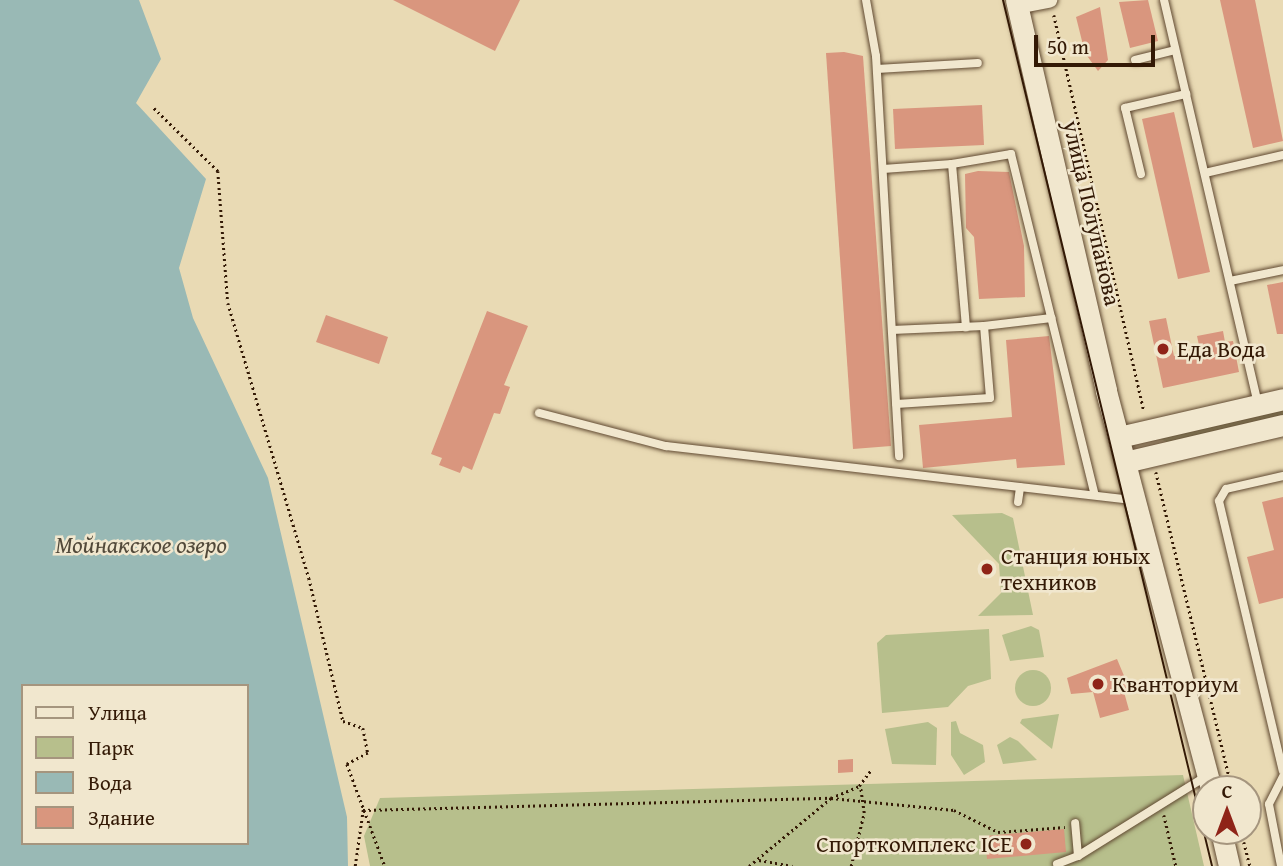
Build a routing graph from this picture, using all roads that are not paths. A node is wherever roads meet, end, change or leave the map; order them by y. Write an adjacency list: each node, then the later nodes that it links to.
1 (866, 0): 8 (lane)
2 (1164, 0): 5 (lane)
3 (1017, 3): 4 (street); 26 (street, улица Полупанова)
4 (1051, 4)
5 (1175, 50): 6 (lane); 9 (lane)
6 (1135, 60)
7 (978, 63): 8 (lane)
8 (877, 69): 12 (lane)
9 (1186, 94): 13 (lane); 14 (lane)
10 (1283, 155): 13 (lane)
11 (952, 164): 12 (lane); 17 (lane); 18 (lane)
12 (883, 169): 20 (lane)
13 (1205, 173): 16 (lane)
14 (1141, 174)
15 (1283, 270): 16 (lane)
16 (1230, 281): 23 (lane)
17 (1052, 318): 19 (lane); 31 (lane)
18 (966, 327): 19 (lane); 20 (lane)
19 (984, 327): 22 (lane)
20 (892, 330): 22 (lane)
21 (1283, 399): 23 (street)
22 (896, 404): 27 (lane)
23 (1259, 405): 26 (street)
24 (539, 413): 30 (lane)
25 (1283, 425): 28 (street)
26 (1119, 437): 28 (street, улица Полупанова)
27 (899, 456)
28 (1125, 463): 32 (street)
29 (1283, 476): 34 (lane)
30 (1020, 487): 31 (lane); 33 (lane)
31 (1095, 495): 32 (lane)
32 (1135, 501): 35 (street)
33 (1018, 502)
34 (1283, 774): 42 (lane)
35 (1208, 775)
36 (1192, 792): 39 (lane)
37 (1075, 825): 39 (lane)
38 (1224, 845): 41 (street)
39 (1078, 856): 40 (lane)
40 (1057, 864)
41 (1229, 866)
42 (1281, 866)

